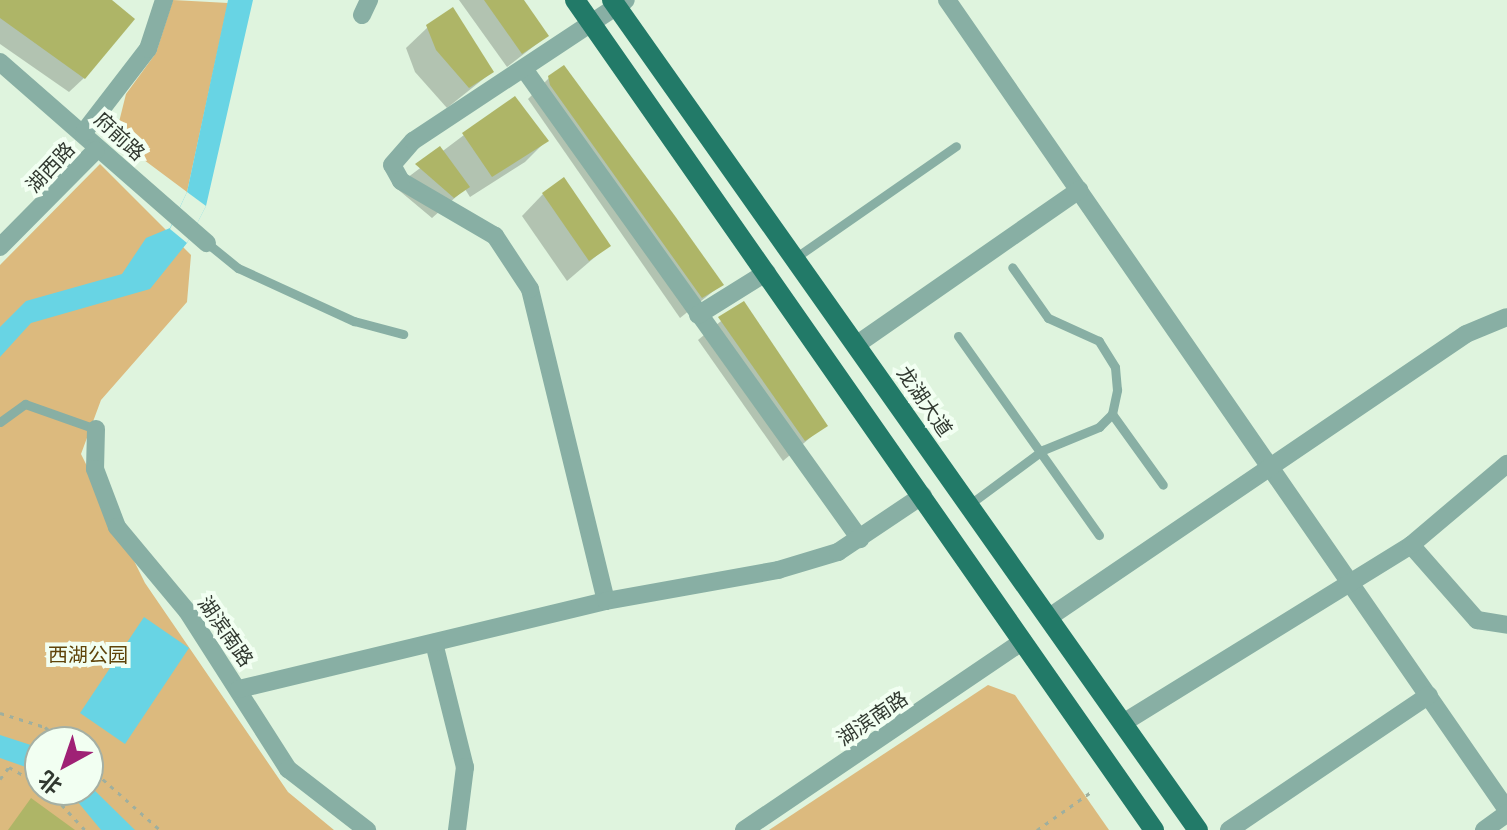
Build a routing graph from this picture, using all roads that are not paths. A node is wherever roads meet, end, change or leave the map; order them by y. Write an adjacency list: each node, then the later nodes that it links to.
1 (164, 0): 8 (street)
2 (575, 0): 5 (main road)
3 (947, 0): 11 (street)
4 (618, 2): 5 (street); 14 (main road, 龙湖大道)
5 (592, 24): 7 (street); 16 (main road)
6 (0, 62): 8 (street, 府前路)
7 (524, 69): 17 (street); 35 (street)
8 (84, 132): 10 (street, 府前路)
9 (956, 146): 14 (lane)
10 (96, 150): 12 (street, 府前路); 13 (street, 湖西路)
11 (1079, 190): 21 (street); 27 (street)
12 (202, 238): 19 (lane)
13 (0, 247)
14 (795, 258): 21 (main road, 龙湖大道)
15 (1012, 267): 22 (lane)
16 (767, 272): 17 (street); 29 (main road)
17 (698, 315): 32 (street)
18 (1507, 317): 27 (street)
19 (403, 334)
20 (958, 336): 25 (lane)
21 (856, 345): 30 (main road, 龙湖大道)
22 (1112, 414): 25 (lane); 28 (lane)
23 (0, 422): 24 (lane)
24 (96, 429): 40 (street, 湖滨南路)
25 (1043, 450): 30 (lane); 31 (lane)
26 (1507, 464): 33 (street)
27 (1271, 467): 34 (street); 36 (street)
28 (1163, 485)
29 (923, 495): 32 (street); 38 (main road)
30 (969, 505): 36 (main road, 龙湖大道)
31 (1099, 535)
32 (860, 539): 35 (street)
33 (1411, 545): 34 (street); 37 (street)
34 (1352, 582): 41 (street); 42 (street)
35 (606, 601): 39 (street)
36 (1048, 618): 42 (main road, 龙湖大道)
37 (1507, 625)
38 (1023, 641): 46 (street, 湖滨南路); 47 (main road)
39 (435, 647): 40 (street); 45 (street)
40 (239, 689): 44 (street, 湖滨南路)
41 (1429, 695): 43 (street); 49 (street)
42 (1123, 723): 48 (main road, 龙湖大道)
43 (1507, 812): 50 (street)
44 (367, 830)
45 (457, 830)
46 (744, 830)
47 (1154, 830)
48 (1198, 830)
49 (1229, 830)
50 (1484, 830)

